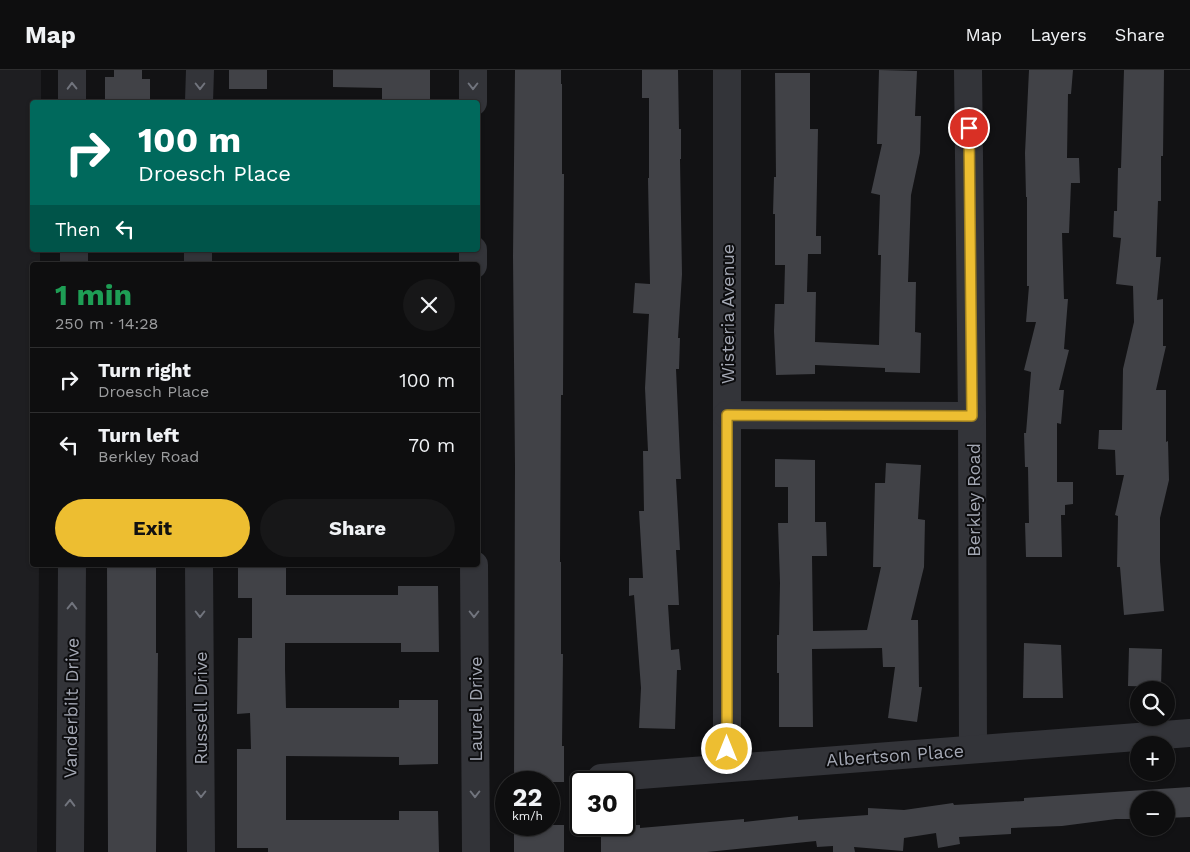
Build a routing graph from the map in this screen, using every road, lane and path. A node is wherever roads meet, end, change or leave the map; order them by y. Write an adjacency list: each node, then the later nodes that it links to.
1 (72, 70): 6 (street, one-way to 1)
2 (200, 70): 7 (street, one-way to 7)
3 (473, 70): 8 (street, one-way to 8)
4 (727, 70): 9 (street, Wisteria Avenue)
5 (968, 70): 10 (street, Berkley Road)
6 (72, 100)
7 (200, 100)
8 (473, 100)
9 (727, 415): 10 (street); 16 (street, Wisteria Avenue)
10 (972, 416): 15 (street, Berkley Road)
11 (72, 567): 18 (street, Vanderbilt Drive, one-way to 11)
12 (199, 567): 19 (street, Russell Drive, one-way to 19)
13 (474, 567): 20 (street, Laurel Drive, one-way to 20)
14 (1190, 733): 15 (street, Albertson Place)
15 (973, 749): 16 (street, Albertson Place)
16 (727, 768): 17 (street, Albertson Place)
17 (635, 775)
18 (70, 852)
19 (201, 852)
20 (476, 852)

